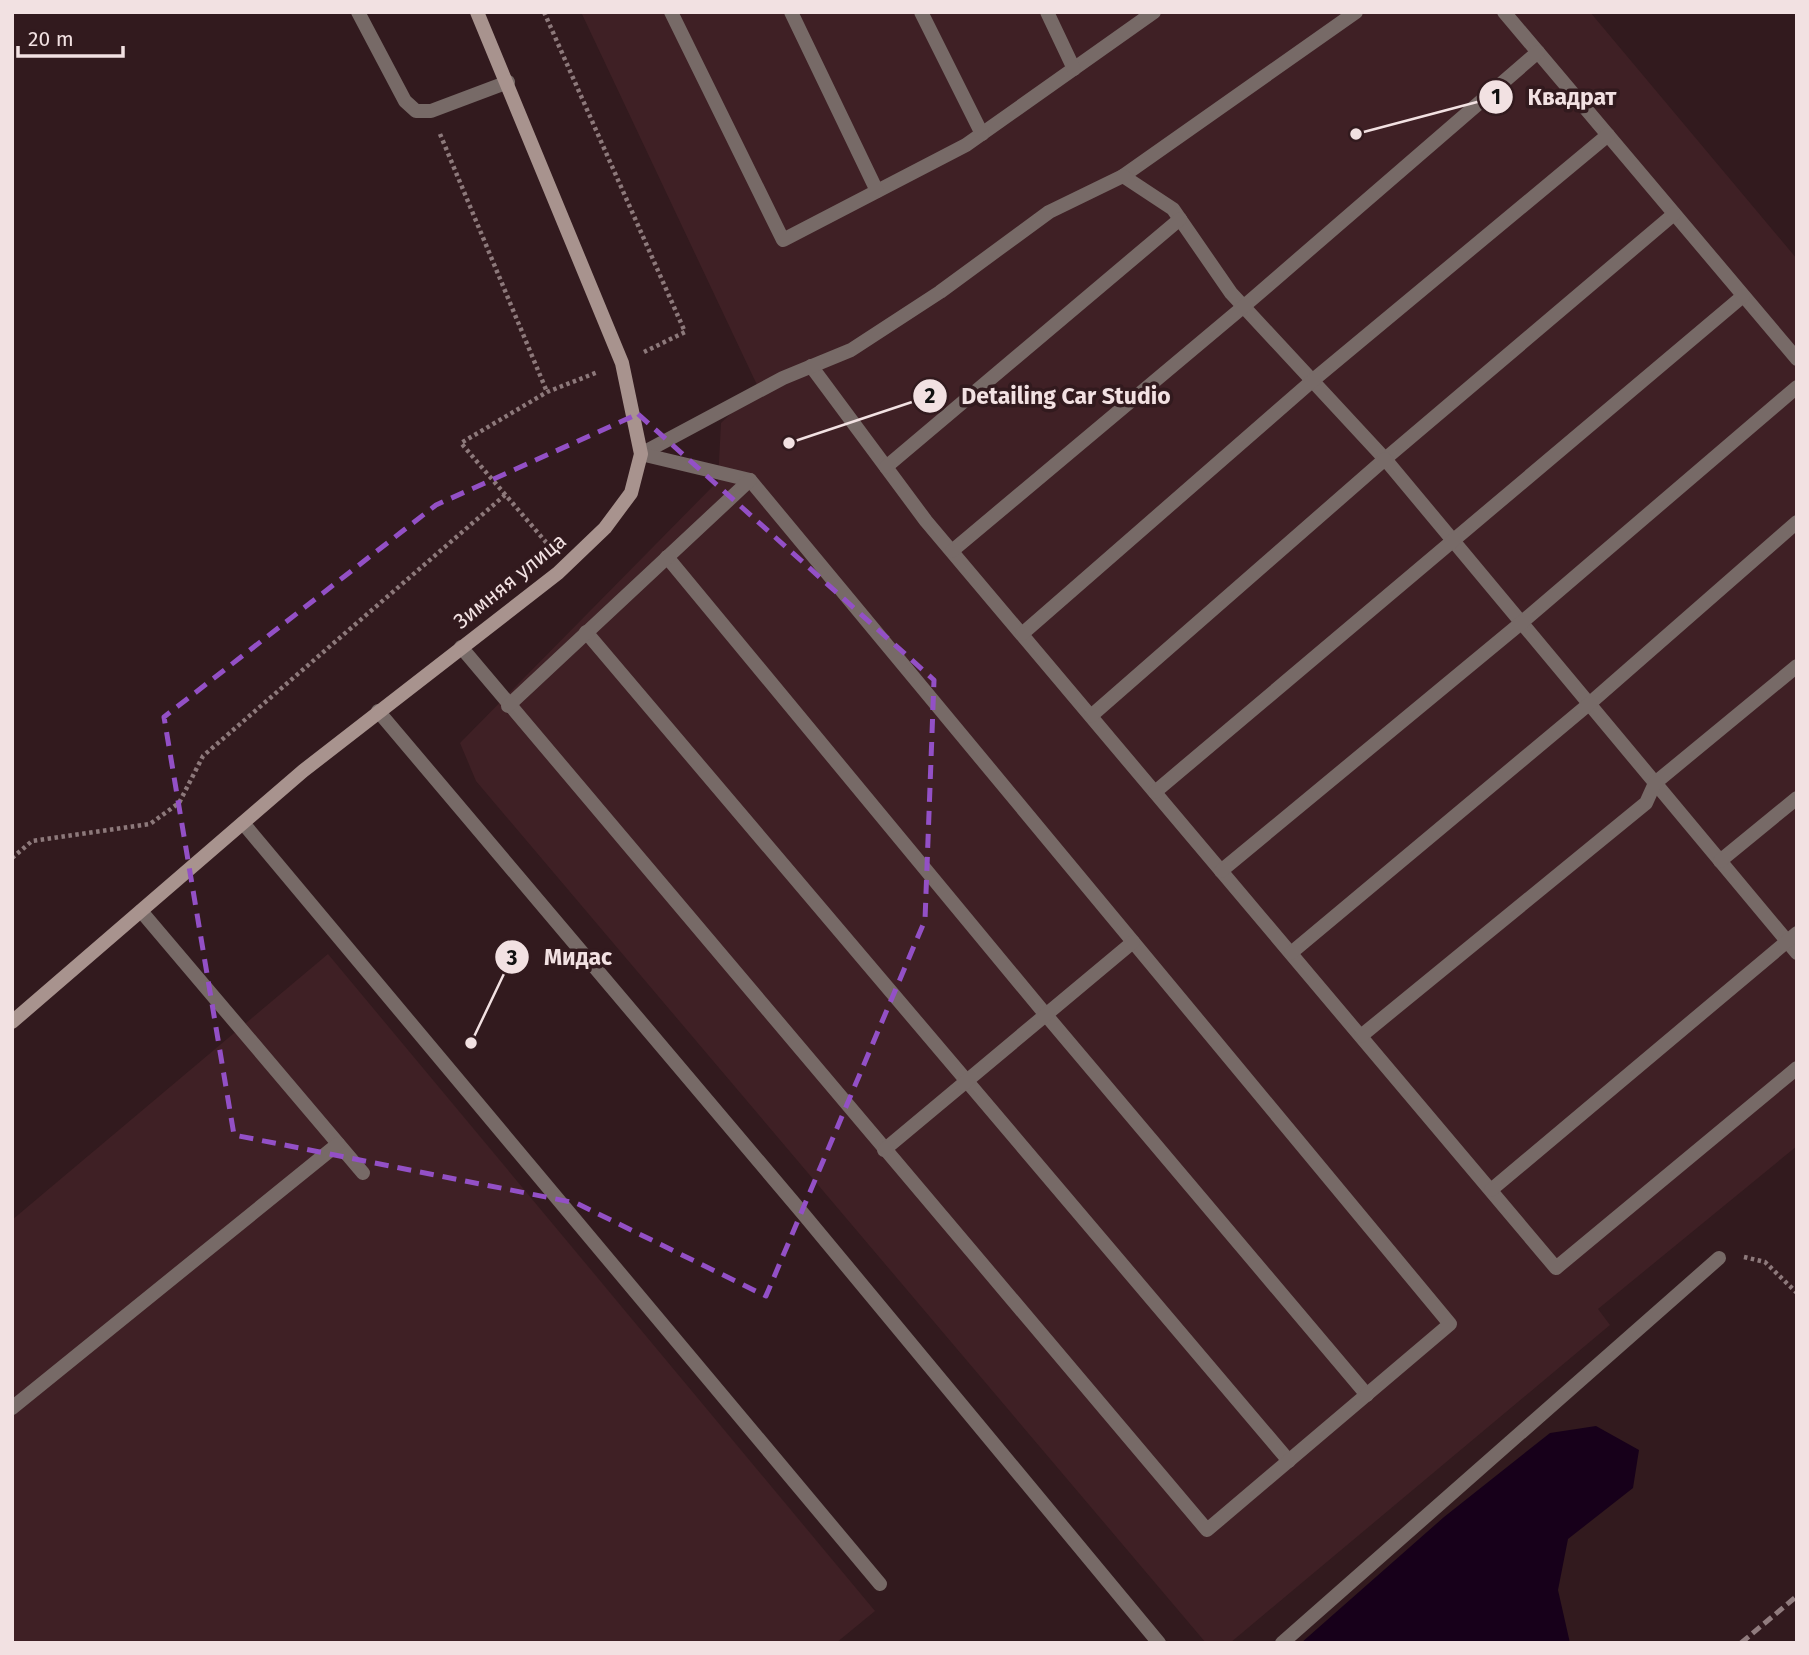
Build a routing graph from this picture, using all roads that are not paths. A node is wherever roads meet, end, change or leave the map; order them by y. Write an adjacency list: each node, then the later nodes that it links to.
1 (358, 12): 12 (lane)
2 (477, 12): 12 (street, Зимняя улица)
3 (671, 12): 16 (lane)
4 (791, 12): 16 (lane)
5 (921, 12): 13 (lane)
6 (1047, 12): 11 (lane)
7 (1154, 12): 11 (lane)
8 (1356, 12): 15 (lane)
9 (1504, 12): 10 (lane)
10 (1538, 52): 14 (lane); 20 (lane)
11 (1074, 69): 13 (lane)
12 (509, 82): 25 (street, Зимняя улица)
13 (982, 134): 16 (lane)
14 (1608, 135): 17 (lane); 23 (lane)
15 (1123, 176): 18 (lane); 22 (lane)
16 (877, 191)
17 (1674, 214): 19 (lane); 26 (lane)
18 (1180, 219): 20 (lane); 27 (lane)
19 (1744, 296): 21 (lane); 30 (lane)
20 (1243, 307): 23 (lane); 31 (lane)
21 (1797, 359)
22 (811, 366): 25 (lane); 27 (lane)
23 (1312, 381): 26 (lane); 35 (lane)
24 (1797, 387): 33 (lane)
25 (641, 454): 28 (lane); 36 (street, Зимняя улица)
26 (1385, 459): 30 (lane); 41 (lane)
27 (886, 467): 31 (lane)
28 (750, 480): 32 (lane); 49 (lane)
29 (1797, 522): 38 (lane)
30 (1454, 541): 33 (lane); 43 (lane)
31 (952, 551): 35 (lane)
32 (667, 557): 34 (lane); 52 (lane)
33 (1521, 623): 38 (lane); 47 (lane)
34 (586, 632): 39 (lane); 56 (lane)
35 (1022, 634): 41 (lane)
36 (461, 647): 39 (lane); 40 (street, Зимняя улица)
37 (1797, 666): 42 (lane)
38 (1589, 704): 42 (lane); 51 (lane)
39 (508, 706): 58 (lane)
40 (379, 711): 45 (street, Зимняя улица); 66 (lane)
41 (1091, 716): 43 (lane)
42 (1655, 783): 46 (lane); 54 (lane)
43 (1155, 792): 47 (lane)
44 (1797, 798): 46 (lane)
45 (243, 823): 48 (street, Зимняя улица); 65 (lane)
46 (1720, 861): 50 (lane)
47 (1222, 871): 51 (lane)
48 (141, 911): 53 (street, Зимняя улица); 57 (lane)
49 (1133, 942): 52 (lane); 62 (lane)
50 (1794, 942): 60 (lane)
51 (1292, 953): 54 (lane)
52 (1046, 1015): 56 (lane); 62 (lane)
53 (12, 1022)
54 (1361, 1036): 60 (lane)
55 (1797, 1068): 60 (lane)
56 (967, 1081): 58 (lane); 64 (lane)
57 (338, 1144): 59 (lane); 63 (lane)
58 (884, 1150): 64 (lane)
59 (363, 1173)
60 (1491, 1190)
61 (1719, 1258): 67 (lane)
62 (1367, 1395): 64 (lane)
63 (12, 1408)
64 (1289, 1461)
65 (880, 1584)
66 (1159, 1643)
67 (1282, 1643)

